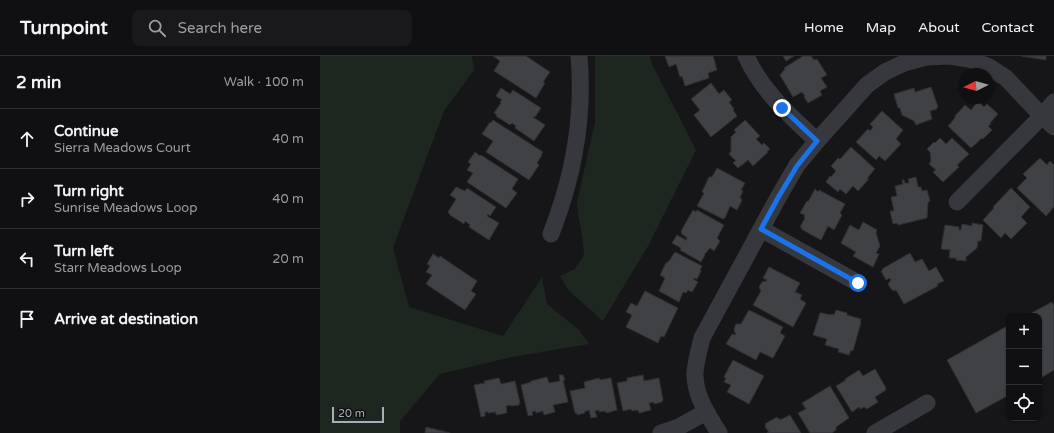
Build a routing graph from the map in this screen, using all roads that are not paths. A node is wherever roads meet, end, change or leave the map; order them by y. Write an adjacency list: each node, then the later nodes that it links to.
1 (579, 56): 8 (street)
2 (746, 56): 5 (street)
3 (1054, 102): 4 (street)
4 (1048, 121): 5 (street); 6 (street)
5 (817, 141): 7 (street)
6 (957, 202)
7 (761, 229): 9 (street); 11 (street)
8 (551, 234)
9 (858, 283)
10 (928, 403): 14 (street)
11 (706, 412): 12 (street); 13 (street)
12 (662, 433)
13 (719, 433)
14 (875, 433)

